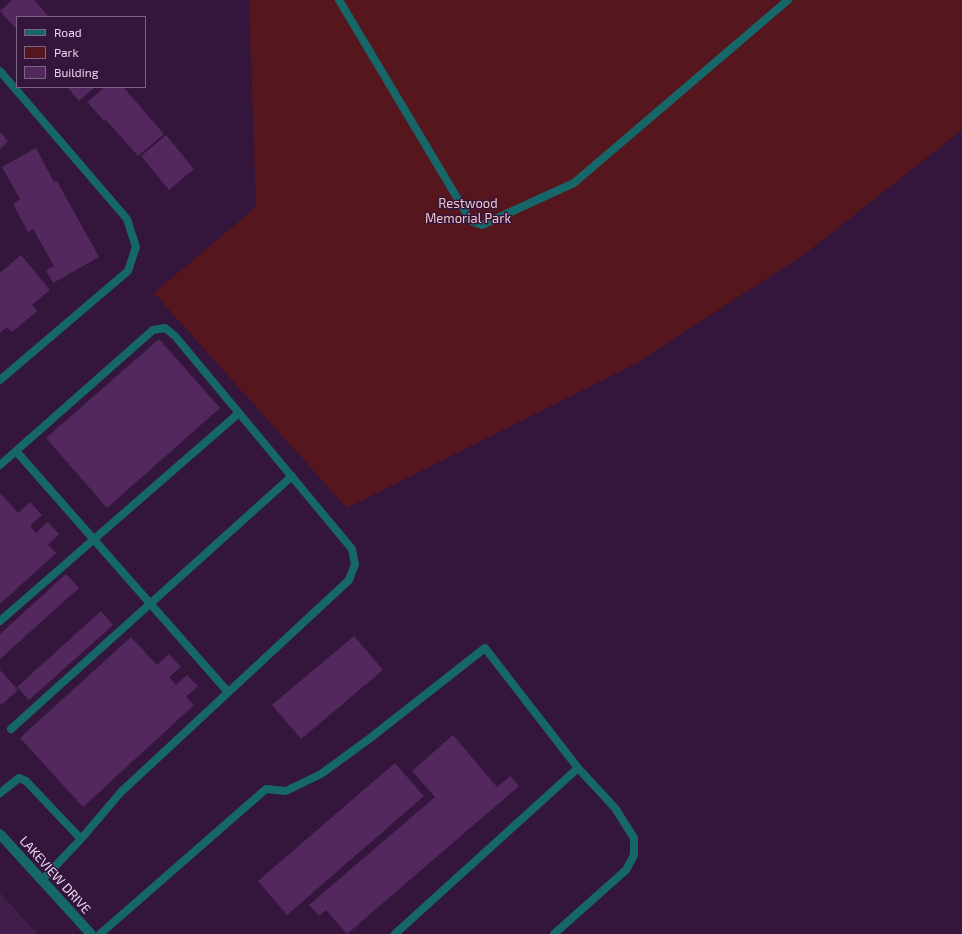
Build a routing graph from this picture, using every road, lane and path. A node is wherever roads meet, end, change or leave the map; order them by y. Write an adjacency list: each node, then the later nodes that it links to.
1 (339, 0): 2 (lane)
2 (788, 0)
3 (0, 71): 4 (lane)
4 (0, 380)
5 (239, 413): 6 (lane); 8 (lane); 9 (lane)
6 (16, 451): 7 (lane); 9 (lane)
7 (0, 464)
8 (292, 476): 10 (lane); 12 (lane)
9 (93, 539): 10 (lane); 11 (lane)
10 (150, 603): 12 (lane); 13 (lane)
11 (0, 621)
12 (228, 692): 17 (lane)
13 (11, 729)
14 (578, 768): 20 (lane); 21 (lane); 22 (lane)
15 (0, 793): 17 (lane)
16 (0, 834): 18 (street, LAKEVIEW DRIVE)
17 (81, 839): 18 (lane)
18 (42, 880): 19 (street, LAKEVIEW DRIVE)
19 (91, 934)
20 (100, 934)
21 (395, 934)
22 (554, 934)

